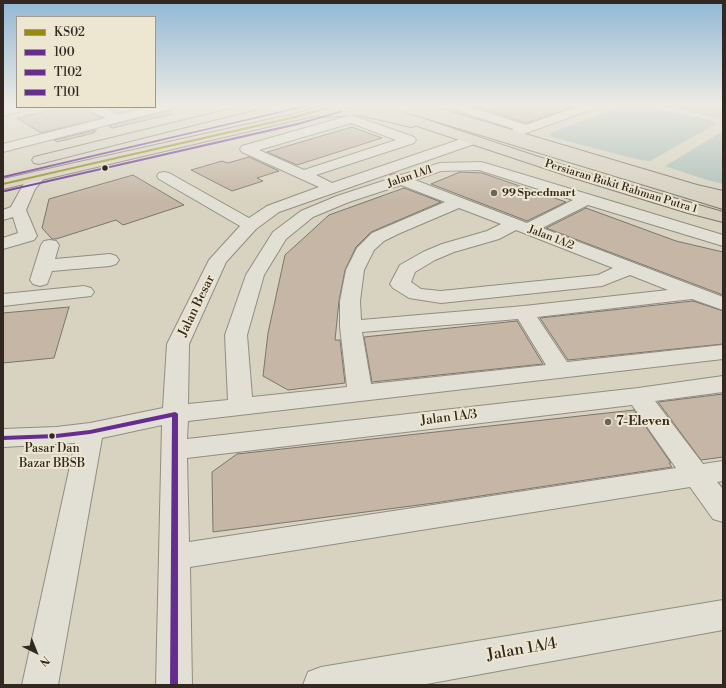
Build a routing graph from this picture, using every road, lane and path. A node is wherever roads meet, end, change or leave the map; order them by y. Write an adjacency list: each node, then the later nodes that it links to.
1 (11, 137): 12 (street)
2 (45, 137): 12 (street)
3 (133, 137): 14 (main road)
4 (179, 137): 18 (main road)
5 (192, 137): 16 (main road)
6 (288, 137): 17 (street)
7 (401, 137): 17 (street)
8 (464, 137): 11 (main road, Persiaran Bukit Rahman Putra 1)
9 (502, 137): 25 (main road)
10 (517, 137): 22 (main road, Persiaran Bukit Rahman Putra 1)
11 (472, 140): 15 (street, Jalan Besar); 27 (main road, Persiaran Bukit Rahman Putra 1)
12 (22, 143): 13 (street); 14 (street)
13 (3, 148)
14 (47, 158): 18 (main road)
15 (378, 171): 20 (street, Jalan 1A/2); 21 (street, Jalan Besar)
16 (40, 175): 18 (main road); 26 (street)
17 (303, 175): 21 (street)
18 (4, 176)
19 (164, 176): 28 (street)
20 (401, 180): 23 (street, Jalan 1A/1); 24 (street, Jalan 1A/2); 48 (street, Jalan 1A/1)
21 (332, 188): 28 (street, Jalan Besar)
22 (723, 196)
23 (587, 198): 29 (street); 30 (street, Jalan 1A/1)
24 (460, 202): 29 (street, Jalan 1A/2); 42 (street)
25 (723, 204)
26 (11, 212): 31 (street)
27 (723, 217)
28 (250, 225): 49 (street, Jalan Besar)
29 (521, 226): 35 (street, Jalan 1A/2); 35 (street)
30 (723, 241)
31 (3, 244)
32 (50, 245): 34 (street)
33 (110, 260): 34 (street)
34 (44, 266): 38 (street)
35 (630, 268): 37 (street, Jalan 1A/2)
36 (84, 292): 38 (street)
37 (694, 293): 40 (street, Jalan 1A/2); 41 (street)
38 (36, 296): 39 (street)
39 (3, 300)
40 (723, 304)
41 (524, 312): 42 (street); 44 (street)
42 (351, 327): 46 (street)
43 (723, 352): 44 (street)
44 (561, 371): 46 (street)
45 (723, 384): 47 (street, Jalan 1A/3)
46 (360, 394): 48 (street)
47 (638, 396): 52 (street, Jalan 1A/3); 53 (street)
48 (241, 407): 49 (street)
49 (175, 414): 50 (street); 52 (street, Jalan Besar)
50 (90, 432): 51 (street); 57 (street)
51 (3, 438)
52 (174, 450): 55 (street, Jalan Besar)
53 (710, 473): 54 (street); 55 (street)
54 (723, 511)
55 (174, 557): 58 (street, Jalan Besar)
56 (723, 615): 59 (street, Jalan 1A/4)
57 (40, 685)
58 (174, 685)
59 (321, 685)

